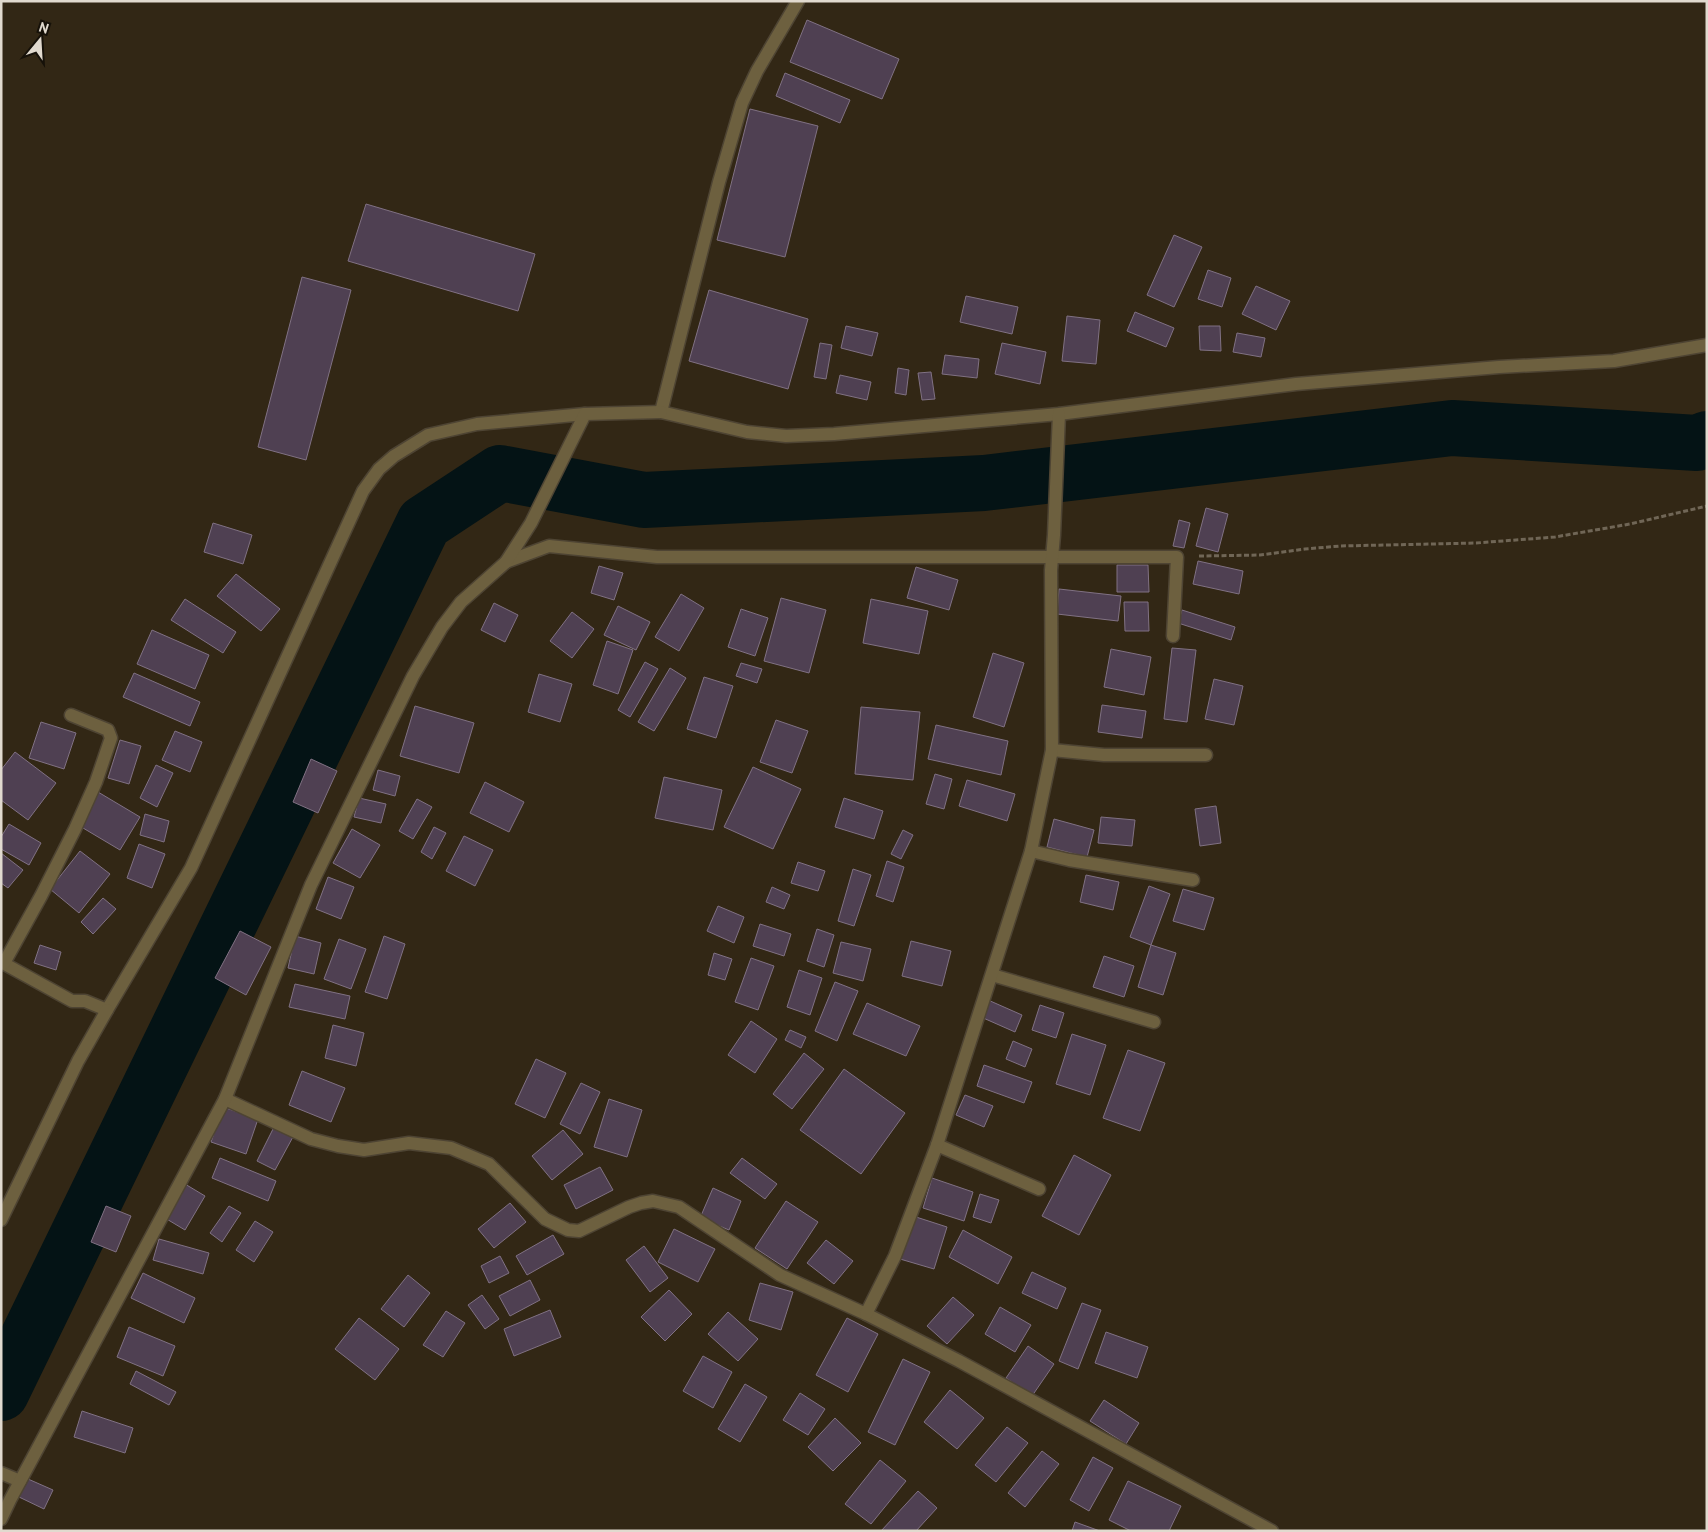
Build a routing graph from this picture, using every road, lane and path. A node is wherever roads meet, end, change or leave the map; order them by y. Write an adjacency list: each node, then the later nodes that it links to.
1 (798, 1): 3 (street)
2 (1707, 345): 5 (street)
3 (661, 412): 4 (street); 5 (street)
4 (586, 414): 9 (street); 18 (street)
5 (1059, 419): 7 (street)
6 (1707, 506): 8 (path)
7 (1051, 557): 8 (street); 9 (street); 12 (street)
8 (1177, 557): 10 (street)
9 (506, 562): 20 (street)
10 (1173, 636)
11 (71, 715): 16 (street)
12 (1052, 750): 13 (street); 14 (street)
13 (1206, 755)
14 (1031, 851): 15 (street); 17 (street)
15 (1193, 880)
16 (3, 962): 18 (street)
17 (992, 975): 19 (street); 21 (street)
18 (107, 1010): 23 (street)
19 (1154, 1022)
20 (225, 1100): 24 (street); 26 (street)
21 (937, 1145): 22 (street); 24 (street)
22 (1039, 1189)
23 (1, 1220)
24 (866, 1314): 28 (street)
25 (1, 1473): 26 (street)
26 (20, 1481): 27 (street)
27 (1, 1519)
28 (1272, 1531)

